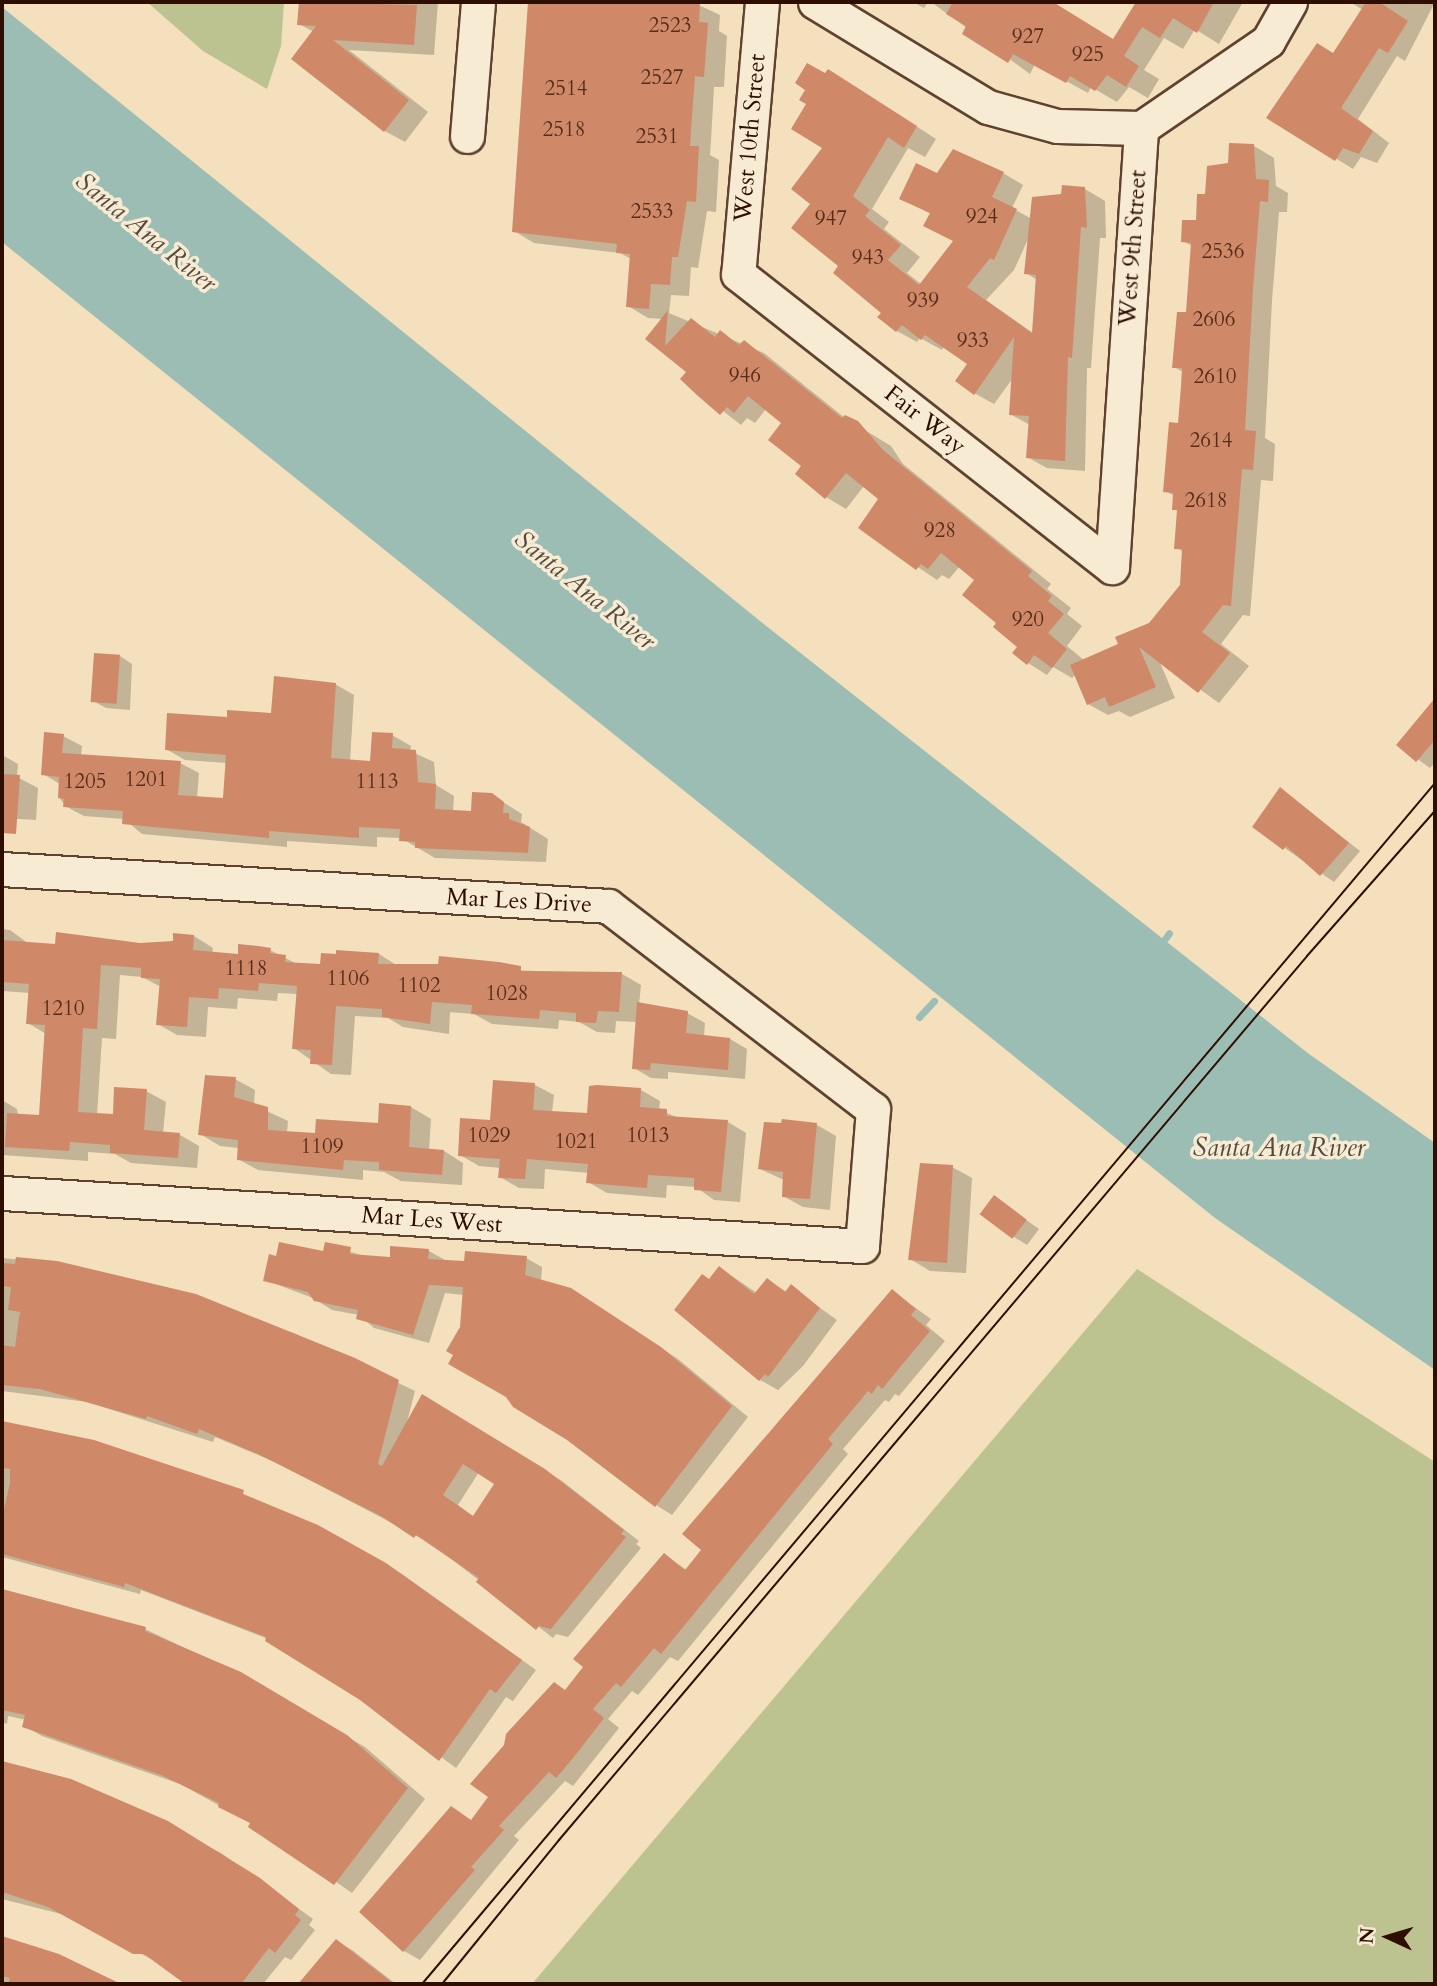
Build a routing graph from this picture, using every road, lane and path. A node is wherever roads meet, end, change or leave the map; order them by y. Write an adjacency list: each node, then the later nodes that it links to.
1 (478, 2): 6 (street)
2 (762, 2): 7 (street, West 10th Street)
3 (816, 2): 5 (street)
4 (1290, 2): 5 (street)
5 (1141, 128): 8 (street, West 9th Street)
6 (467, 136)
7 (738, 274): 8 (street, Fair Way)
8 (1112, 567)
9 (2, 869): 11 (street, Mar Les Drive)
10 (2, 1193): 11 (street, Mar Les West)
11 (862, 1246)

